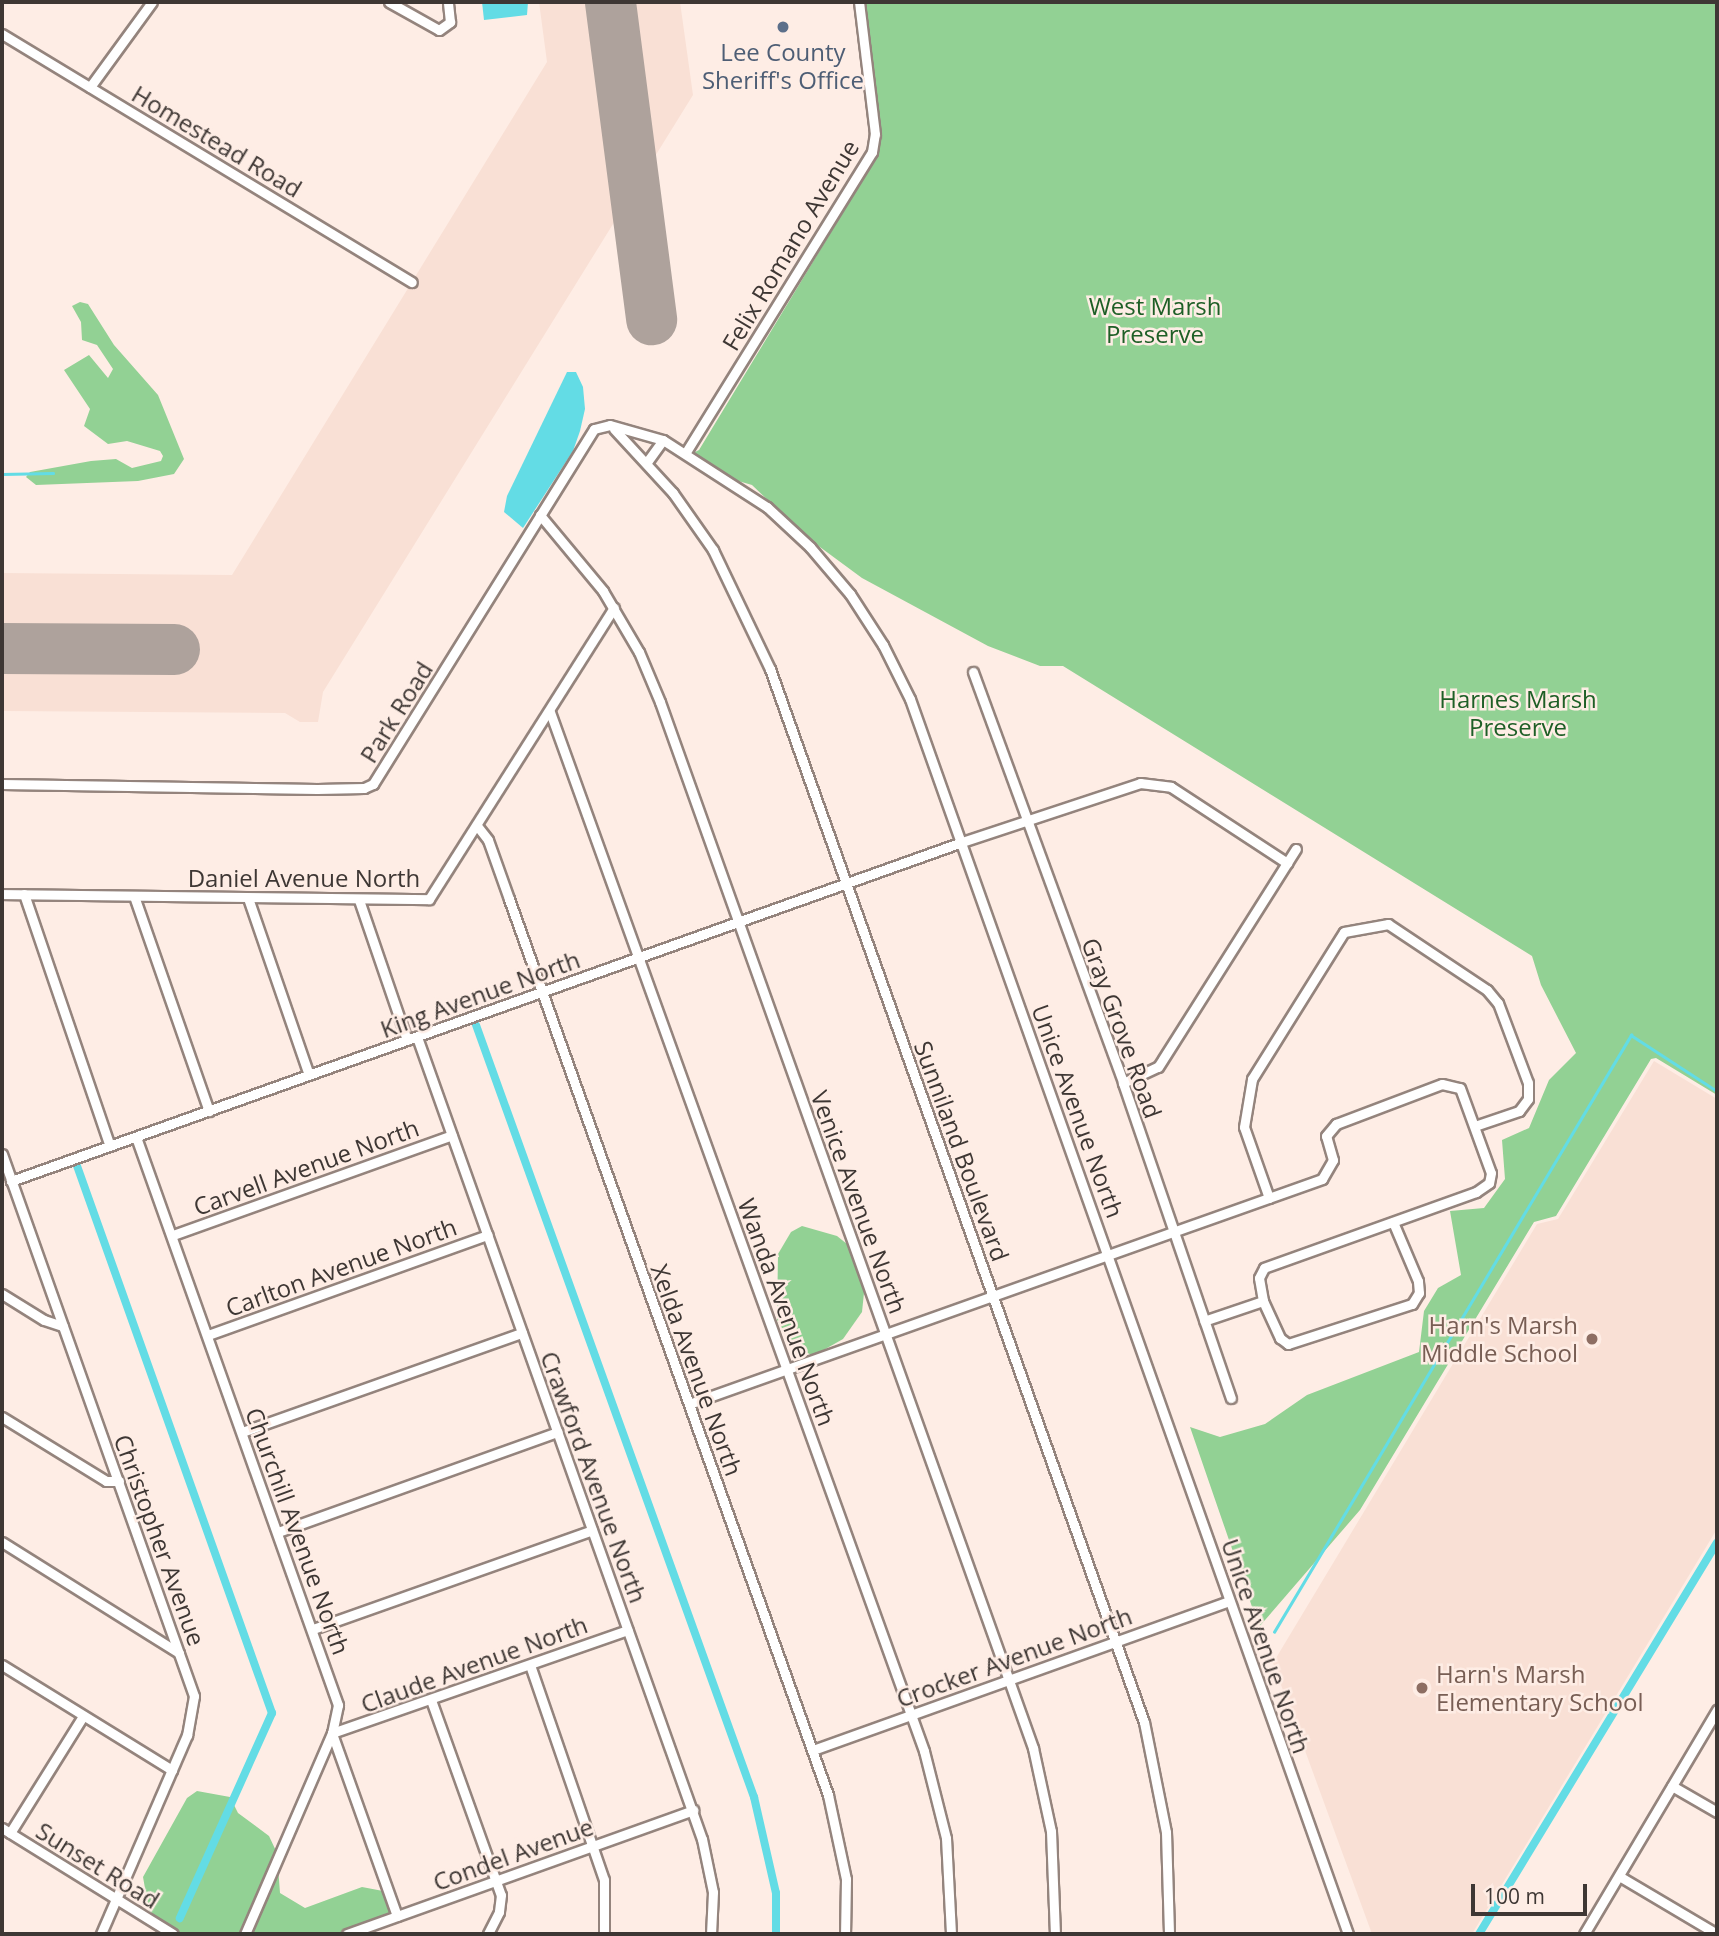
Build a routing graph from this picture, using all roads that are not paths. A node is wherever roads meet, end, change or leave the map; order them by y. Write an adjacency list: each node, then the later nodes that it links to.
1 (152, 2): 6 (street)
2 (389, 2): 3 (street)
3 (448, 2)
4 (859, 2): 10 (street, Felix Romano Avenue)
5 (2, 34): 6 (street, Homestead Road)
6 (90, 87): 7 (street, Homestead Road)
7 (412, 282)
8 (610, 425): 9 (street, Unice Avenue North); 11 (street, Sunniland Boulevard); 12 (street, Park Road)
9 (663, 440): 10 (street, Unice Avenue North); 11 (street)
10 (686, 452): 19 (street, Unice Avenue North)
11 (647, 462): 22 (street, Sunniland Boulevard)
12 (540, 515): 13 (street, Venice Avenue North); 16 (street, Park Road)
13 (614, 608): 15 (street, Daniel Avenue North); 28 (street, Venice Avenue North)
14 (973, 672): 17 (street, Gray Grove Road)
15 (550, 712): 18 (street, Daniel Avenue North); 29 (street, Wanda Avenue North)
16 (2, 784)
17 (1026, 820): 19 (street, King Avenue North); 21 (street, King Avenue North); 34 (street, Gray Grove Road)
18 (478, 827): 27 (street, Daniel Avenue North); 30 (street, Xelda Avenue North)
19 (962, 842): 22 (street, King Avenue North); 47 (street, Unice Avenue North)
20 (1296, 849): 21 (street)
21 (1287, 863): 34 (street)
22 (847, 884): 28 (street, King Avenue North); 49 (street, Sunniland Boulevard)
23 (2, 894): 24 (street, Daniel Avenue North)
24 (24, 894): 25 (street, Daniel Avenue North); 39 (street)
25 (134, 896): 26 (street, Daniel Avenue North); 35 (street)
26 (248, 898): 27 (street, Daniel Avenue North); 33 (street)
27 (359, 900): 32 (street)
28 (739, 922): 29 (street, King Avenue North); 55 (street, Venice Avenue North)
29 (640, 958): 30 (street, King Avenue North); 56 (street, Wanda Avenue North)
30 (542, 993): 31 (street, King Avenue North); 58 (street, Xelda Avenue North)
31 (417, 1037): 32 (street, King Avenue North); 37 (street, Crawford Avenue North)
32 (407, 1040): 33 (street, King Avenue North)
33 (309, 1075): 35 (street, King Avenue North)
34 (1123, 1083): 44 (street, Gray Grove Road)
35 (209, 1111): 38 (street, King Avenue North)
36 (1475, 1126): 42 (street); 42 (street); 43 (street)
37 (452, 1135): 45 (street, Carvell Avenue North); 46 (street, Crawford Avenue North)
38 (136, 1137): 39 (street, King Avenue North); 45 (street, Churchill Avenue North)
39 (110, 1146): 41 (street, King Avenue North)
40 (3, 1159): 41 (street, Christopher Avenue)
41 (11, 1181): 52 (street, Christopher Avenue)
42 (1269, 1198): 44 (street)
43 (1393, 1222): 50 (street); 50 (street)
44 (1175, 1234): 47 (street); 51 (street, Gray Grove Road)
45 (173, 1235): 54 (street, Churchill Avenue North)
46 (488, 1235): 53 (street, Crawford Avenue North); 54 (street, Carlton Avenue North)
47 (1109, 1255): 49 (street); 66 (street, Unice Avenue North)
48 (2, 1294): 52 (street)
49 (993, 1297): 55 (street); 69 (street, Sunniland Boulevard)
50 (1263, 1301): 51 (street)
51 (1205, 1321): 57 (street, Gray Grove Road)
52 (63, 1326): 62 (street, Christopher Avenue)
53 (522, 1334): 60 (street); 61 (street, Crawford Avenue North)
54 (208, 1335): 60 (street, Churchill Avenue North)
55 (886, 1335): 56 (street); 73 (street, Venice Avenue North)
56 (787, 1368): 58 (street); 76 (street, Wanda Avenue North)
57 (1231, 1398)
58 (689, 1404): 79 (street, Xelda Avenue North)
59 (2, 1417): 62 (street)
60 (243, 1432): 64 (street, Churchill Avenue North)
61 (558, 1432): 63 (street, Crawford Avenue North); 64 (street)
62 (119, 1481): 70 (street, Christopher Avenue)
63 (592, 1530): 67 (street); 68 (street, Crawford Avenue North)
64 (278, 1532): 67 (street, Churchill Avenue North)
65 (2, 1542): 70 (street)
66 (1229, 1601): 69 (street, Crocker Avenue North); 101 (street, Unice Avenue North)
67 (313, 1629): 78 (street, Churchill Avenue North)
68 (628, 1630): 72 (street, Claude Avenue North); 82 (street, Crawford Avenue North)
69 (1117, 1640): 73 (street, Crocker Avenue North); 100 (street, Sunniland Boulevard)
70 (179, 1653): 80 (street, Christopher Avenue)
71 (2, 1665): 77 (street)
72 (530, 1665): 74 (street, Claude Avenue North); 85 (street)
73 (1009, 1679): 76 (street, Crocker Avenue North); 99 (street, Venice Avenue North)
74 (431, 1700): 78 (street, Claude Avenue North); 87 (street)
75 (1717, 1710): 81 (street)
76 (911, 1714): 79 (street, Crocker Avenue North); 98 (street, Wanda Avenue North)
77 (83, 1716): 80 (street); 84 (street)
78 (332, 1733): 89 (street); 92 (street, Churchill Avenue North)
79 (813, 1750): 97 (street, Xelda Avenue North)
80 (172, 1770): 88 (street, Christopher Avenue)
81 (1672, 1786): 83 (street); 86 (street)
82 (692, 1810): 85 (street, Condel Avenue); 96 (street, Crawford Avenue North)
83 (1717, 1812)
84 (6, 1831): 88 (street, Sunset Road)
85 (593, 1847): 87 (street, Condel Avenue); 95 (street)
86 (1619, 1876): 102 (street); 103 (street)
87 (495, 1881): 89 (street, Condel Avenue); 94 (street)
88 (116, 1899): 90 (street, Christopher Avenue); 91 (street, Sunset Road)
89 (397, 1916): 93 (street, Condel Avenue)
90 (100, 1934)
91 (173, 1934)
92 (245, 1934)
93 (347, 1934)
94 (488, 1934)
95 (604, 1934)
96 (711, 1934)
97 (845, 1934)
98 (951, 1934)
99 (1055, 1934)
100 (1169, 1934)
101 (1348, 1934)
102 (1584, 1934)
103 (1717, 1934)

